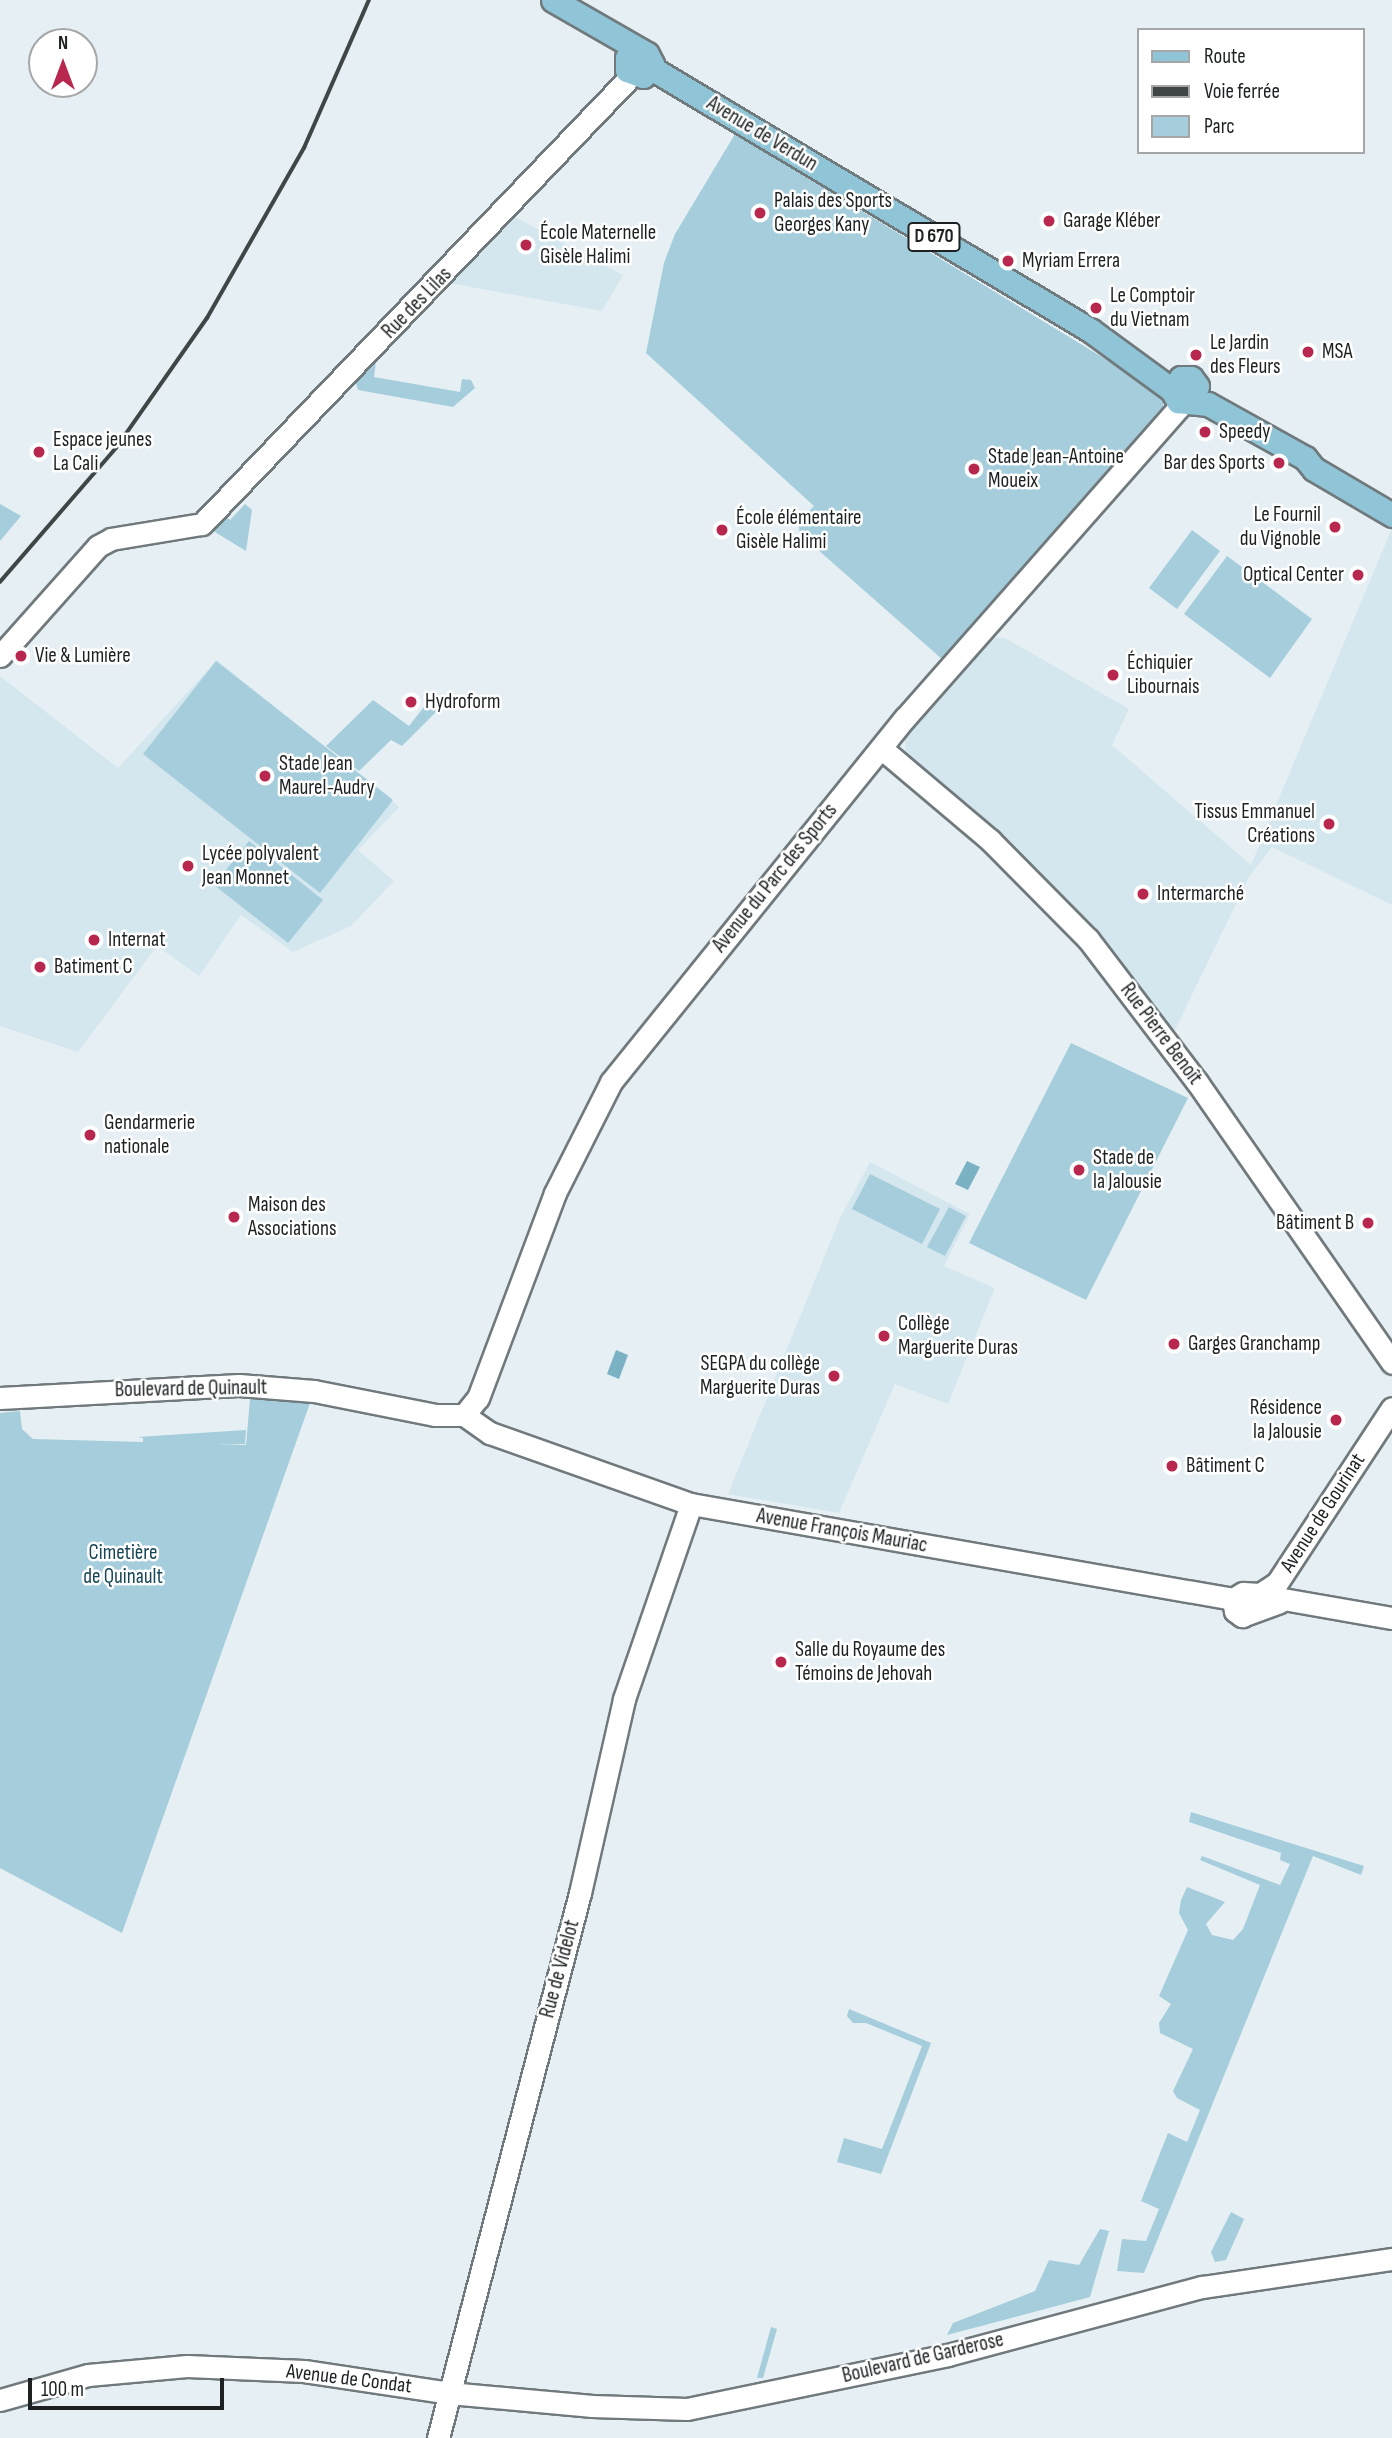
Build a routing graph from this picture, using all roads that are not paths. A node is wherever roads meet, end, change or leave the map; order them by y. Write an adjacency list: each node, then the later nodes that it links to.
1 (537, 0): 3 (main road, Avenue de Verdun / D 670)
2 (553, 0): 3 (main road, Avenue de Verdun / D 670)
3 (636, 64): 4 (main road, Avenue de Verdun / D 670); 7 (street, Rue des Lilas)
4 (1186, 391): 5 (main road, D 670); 6 (main road, D 670); 8 (street, Avenue du Parc des Sports)
5 (1392, 504)
6 (1392, 515)
7 (0, 656)
8 (881, 748): 9 (street, Rue Pierre Benoît); 12 (street, Avenue du Parc des Sports)
9 (1392, 1363)
10 (0, 1398): 12 (street, Boulevard de Quinault)
11 (1392, 1408): 14 (street, Avenue de Gourinat)
12 (464, 1415): 13 (street, Avenue François Mauriac)
13 (691, 1504): 14 (street, Avenue François Mauriac); 17 (street, Rue de Videlot)
14 (1280, 1591): 15 (street)
15 (1392, 1618)
16 (1392, 2259): 17 (street, Boulevard de Garderose)
17 (450, 2393): 18 (street, Avenue de Condat); 19 (street, Rue de Videlot)
18 (0, 2400)
19 (438, 2438)

